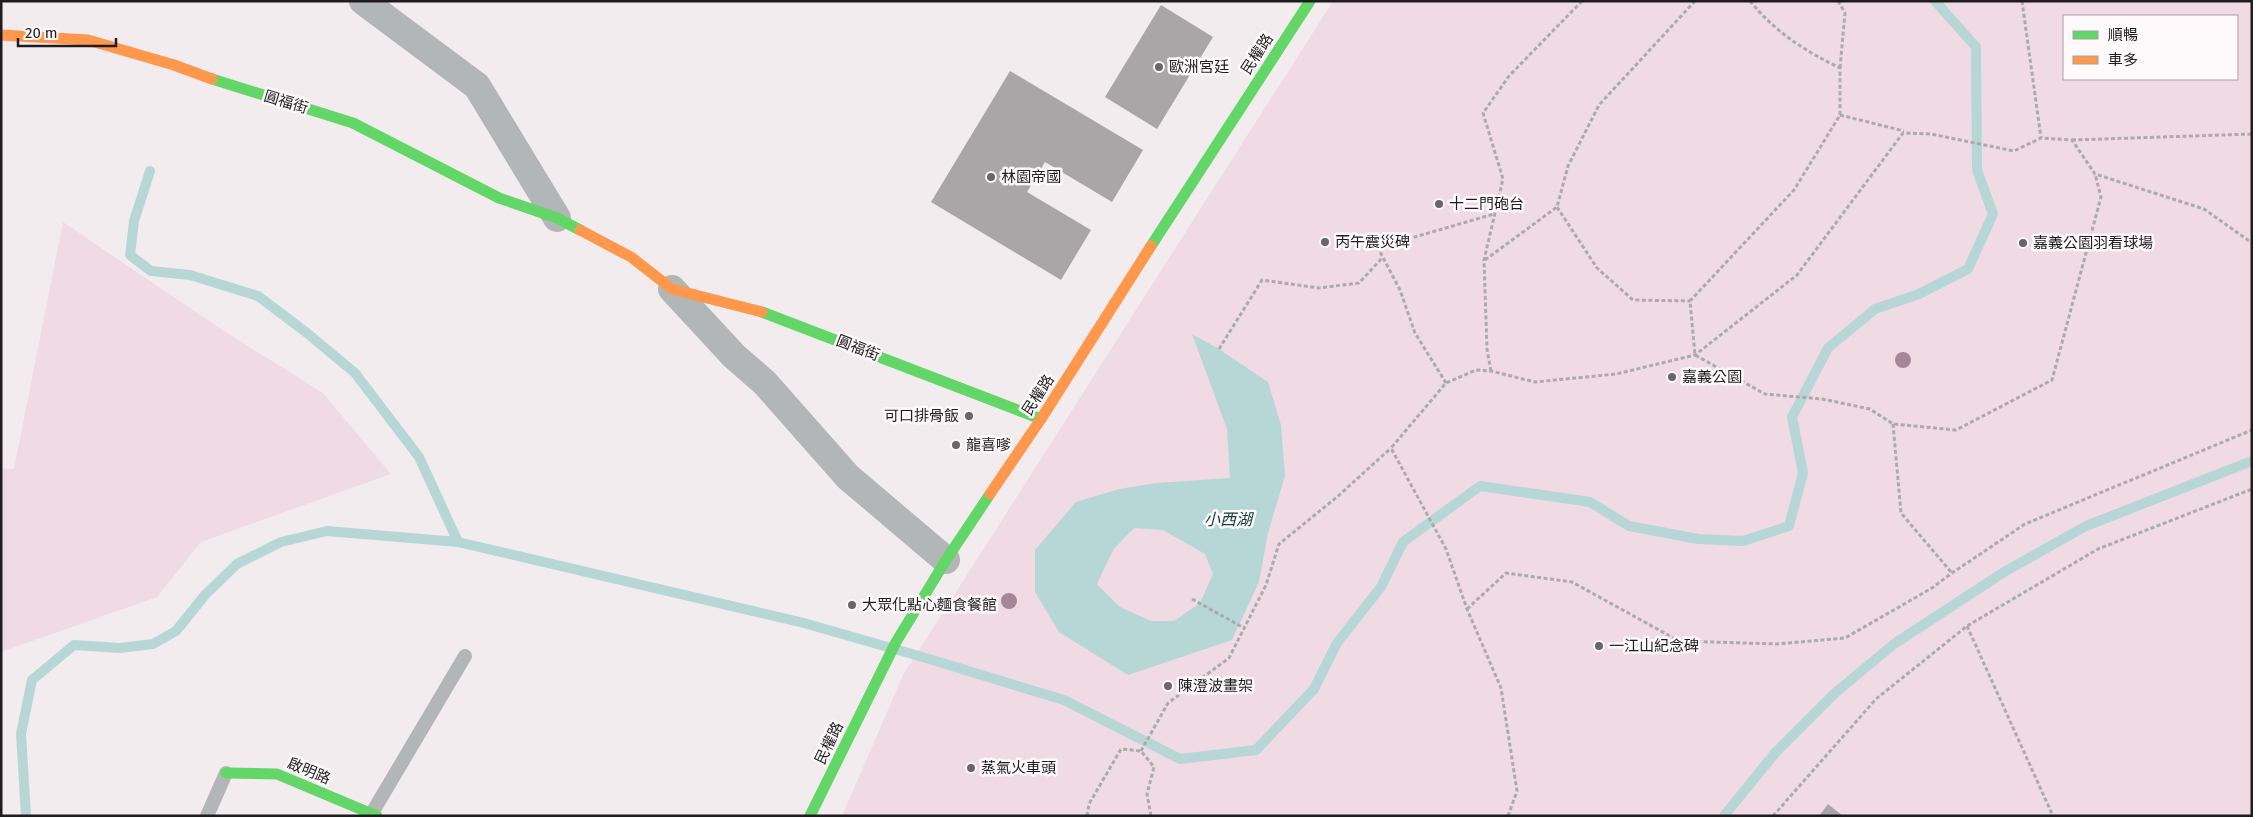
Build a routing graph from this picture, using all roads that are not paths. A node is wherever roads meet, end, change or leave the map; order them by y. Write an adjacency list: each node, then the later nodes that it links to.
1 (364, 1): 4 (street)
2 (1310, 1): 6 (street, 民權路)
3 (1, 35): 4 (street, 圓福街)
4 (557, 218): 5 (street, 圓福街)
5 (672, 289): 6 (street, 圓福街); 7 (street, 圓福街)
6 (1041, 418): 7 (street, 民權路)
7 (946, 560): 12 (street, 民權路)
8 (466, 656): 10 (lane)
9 (226, 773): 10 (street, 啟明路); 11 (lane)
10 (374, 814)
11 (207, 816)
12 (810, 816)

